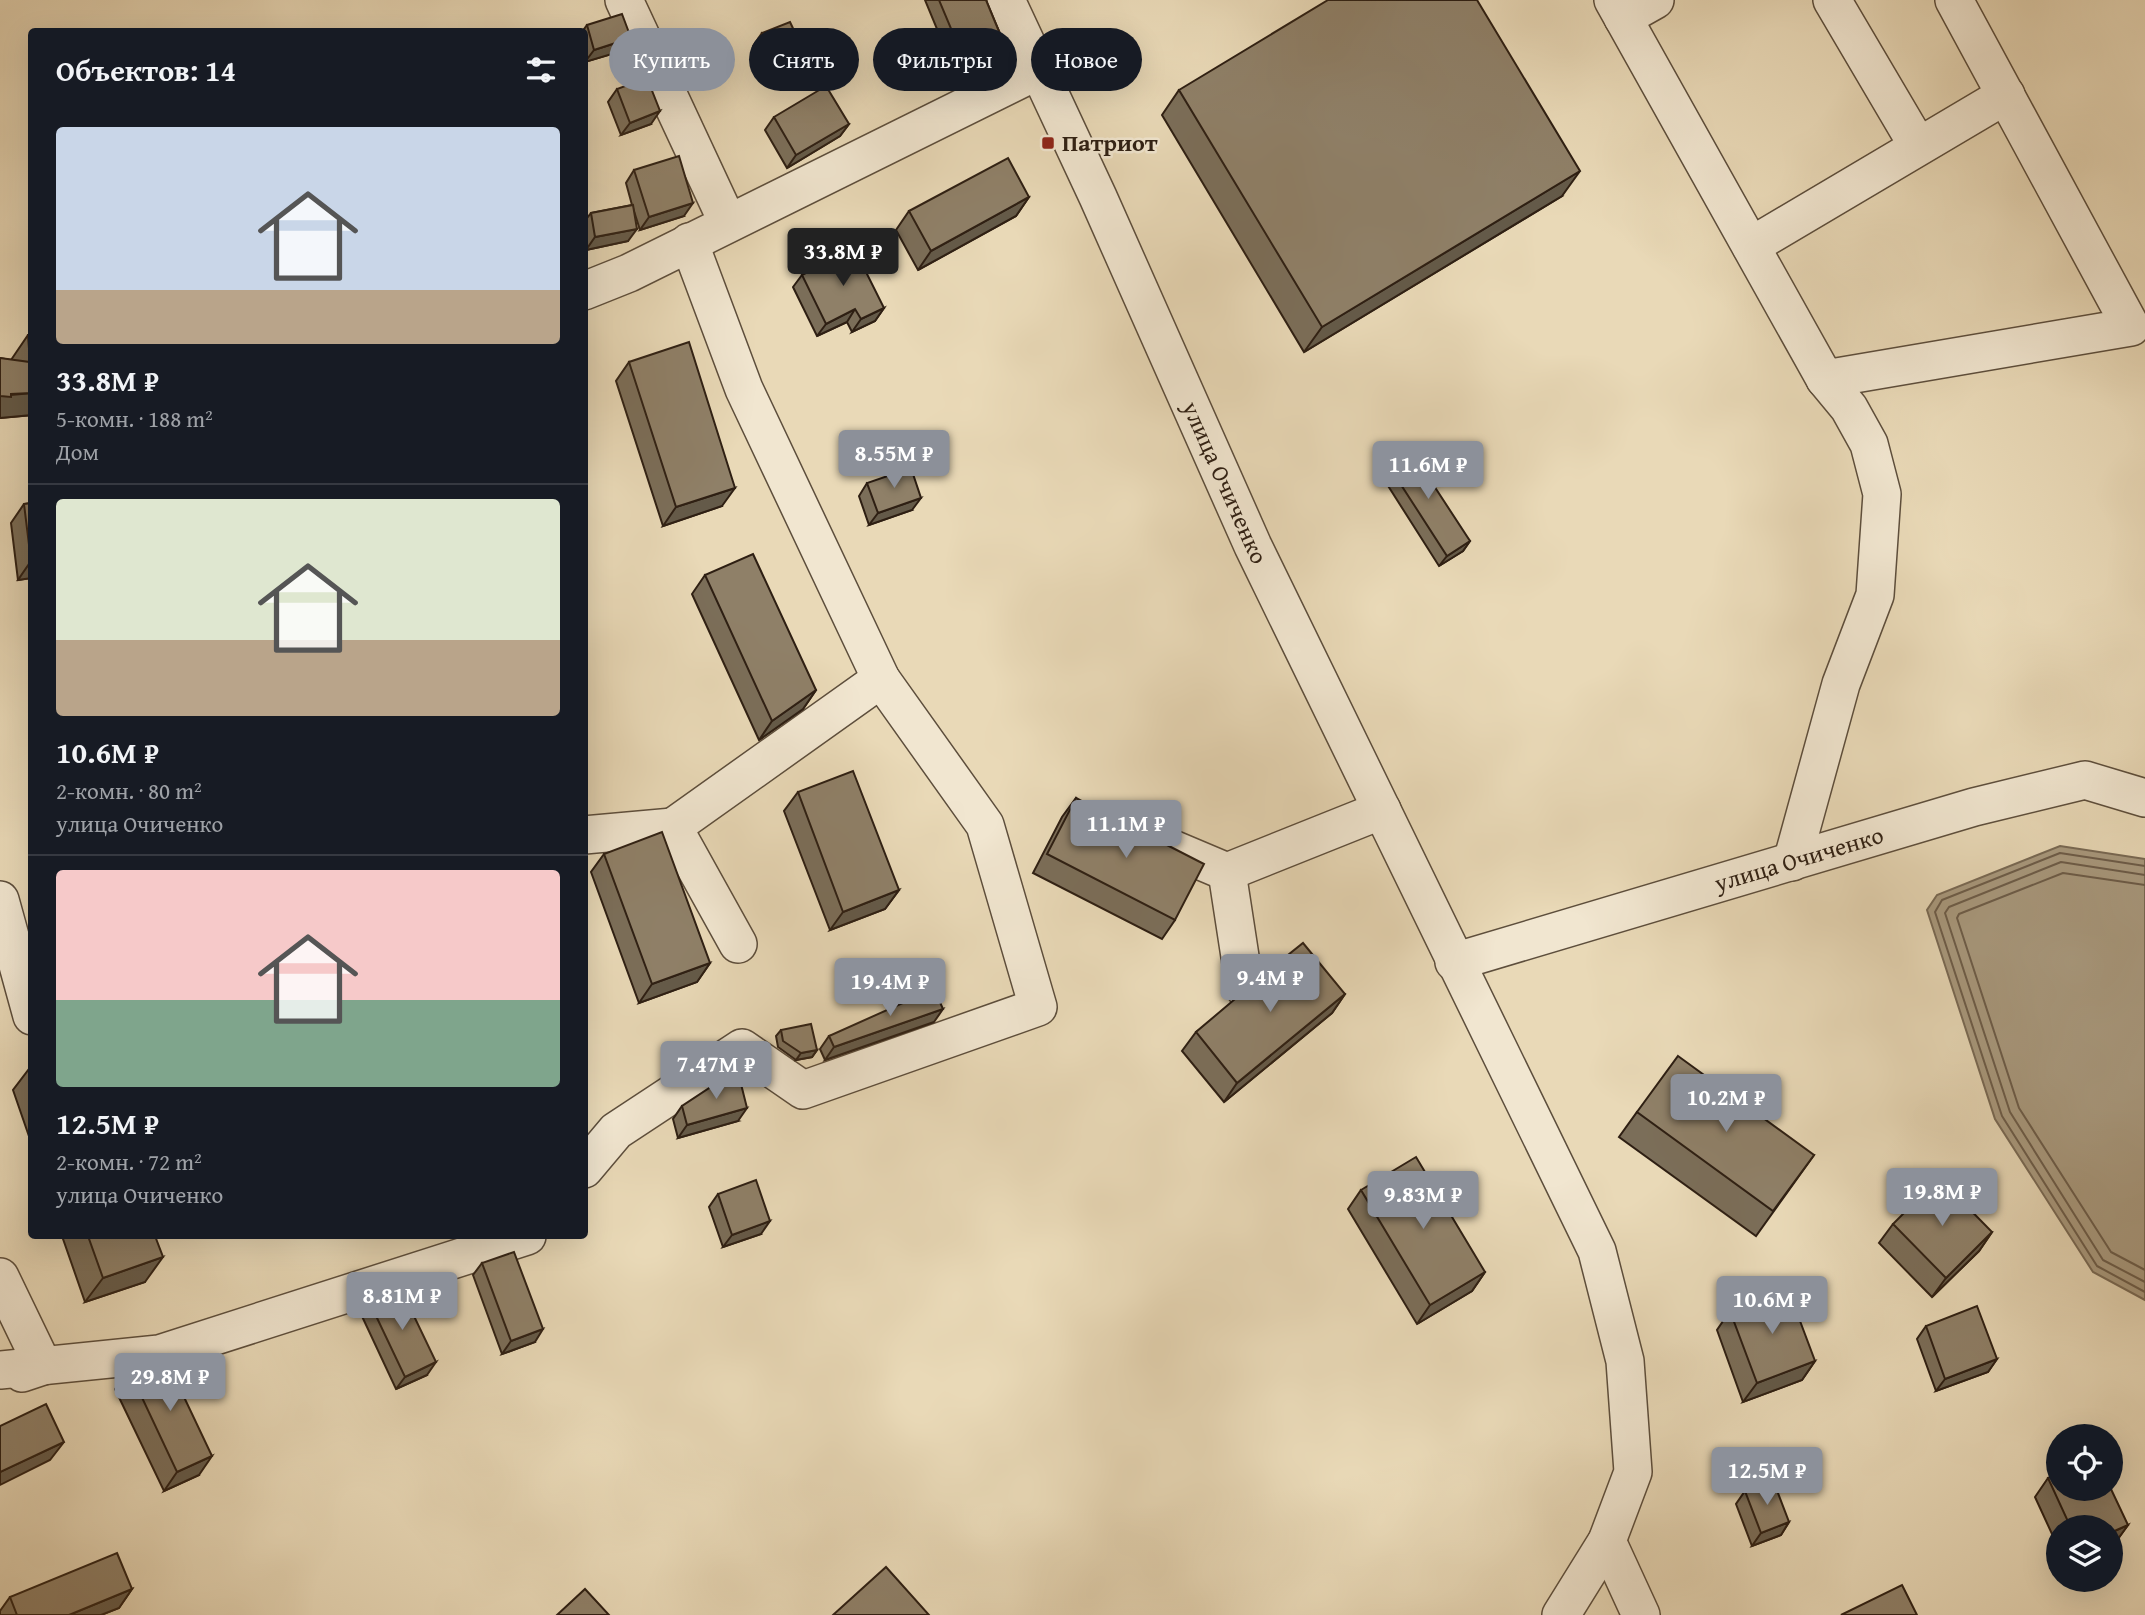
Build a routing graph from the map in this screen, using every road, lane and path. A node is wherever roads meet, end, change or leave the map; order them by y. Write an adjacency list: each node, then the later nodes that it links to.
1 (624, 0): 12 (street)
2 (1006, 0): 7 (street, улица Очиченко)
3 (1655, 0): 6 (street)
4 (1832, 0): 11 (street)
5 (1954, 0): 10 (street)
6 (1618, 9): 14 (street)
7 (1031, 51)
8 (1031, 74): 12 (street)
9 (1049, 91): 19 (street, улица Очиченко)
10 (2006, 95): 11 (street); 16 (street)
11 (1919, 146): 14 (street)
12 (728, 223): 13 (street)
13 (689, 242): 15 (street); 17 (street)
14 (1751, 246): 16 (street)
15 (588, 289)
16 (1825, 379): 23 (street)
17 (881, 679): 21 (street); 30 (street)
18 (2145, 799): 23 (street, улица Очиченко)
19 (1382, 810): 24 (street); 27 (street, улица Очиченко)
20 (1107, 821): 24 (street)
21 (673, 827): 22 (street); 26 (street)
22 (588, 835)
23 (1792, 862): 27 (street, улица Очиченко)
24 (1227, 872): 28 (street)
25 (0, 900): 29 (street)
26 (738, 944)
27 (1454, 962): 36 (street, улица Очиченко)
28 (1245, 989)
29 (28, 1002)
30 (588, 1164)
31 (518, 1239): 33 (street)
32 (0, 1277): 33 (street)
33 (43, 1366): 34 (street); 35 (street)
34 (0, 1370)
35 (0, 1381)
36 (1607, 1541): 37 (street, улица Очиченко); 38 (street)
37 (1561, 1615)
38 (1642, 1615)

